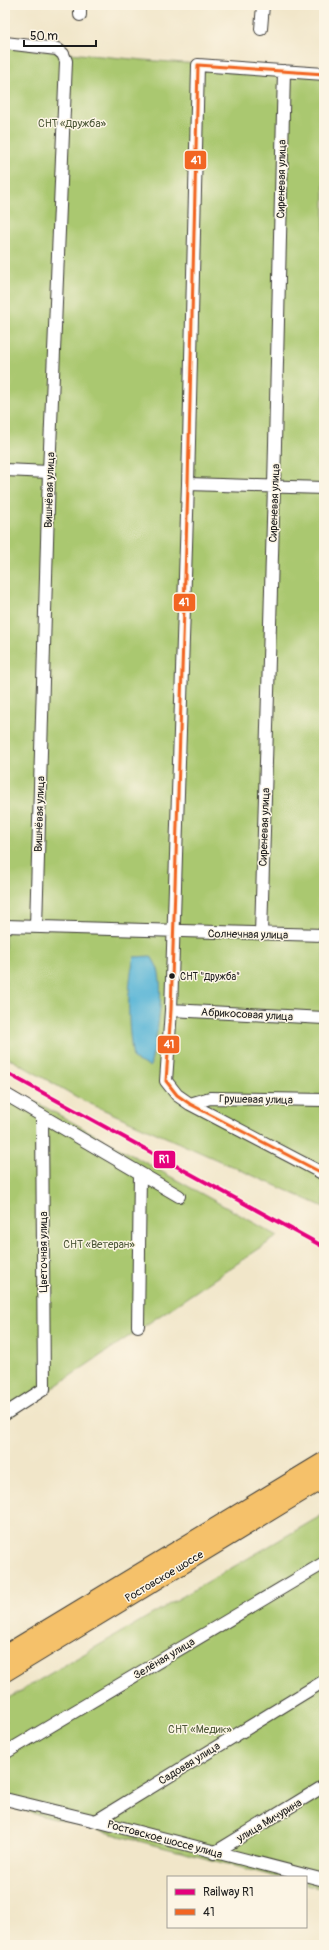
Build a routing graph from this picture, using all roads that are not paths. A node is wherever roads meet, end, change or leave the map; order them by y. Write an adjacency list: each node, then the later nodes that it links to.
1 (263, 5): 2 (street)
2 (261, 29)
3 (5, 44): 7 (street, Вишнёвая улица)
4 (284, 71): 5 (street); 8 (street); 9 (street, Сиреневая улица)
5 (324, 74)
6 (5, 470): 7 (street)
7 (49, 472): 12 (street, Вишнёвая улица)
8 (188, 484): 9 (street); 13 (street)
9 (274, 486): 10 (street); 14 (street, Сиреневая улица)
10 (324, 488)
11 (5, 926): 12 (street)
12 (36, 927): 13 (street, Солнечная улица)
13 (173, 932): 14 (street, Солнечная улица); 16 (street)
14 (261, 934): 15 (street, Солнечная улица)
15 (324, 935)
16 (170, 1010): 17 (street, Абрикосовая улица); 20 (street)
17 (324, 1018)
18 (5, 1094): 21 (street)
19 (324, 1100): 20 (street, Грушевая улица)
20 (190, 1104): 23 (street)
21 (42, 1116): 22 (street); 26 (street, Цветочная улица)
22 (140, 1173): 24 (street); 25 (street)
23 (324, 1174)
24 (179, 1196)
25 (138, 1326)
26 (5, 1414)
27 (324, 1461): 30 (highway, Ростовское шоссе)
28 (324, 1479): 31 (highway, Ростовское шоссе)
29 (324, 1563): 33 (street, Зелёная улица)
30 (5, 1654)
31 (5, 1673)
32 (324, 1681): 36 (street, Садовая улица)
33 (5, 1753)
34 (324, 1786): 37 (street, улица Мичурина)
35 (5, 1799): 36 (street, Ростовское шоссе улица)
36 (96, 1821): 37 (street, Ростовское шоссе улица)
37 (214, 1853): 38 (street, Ростовское шоссе улица)
38 (324, 1880)

